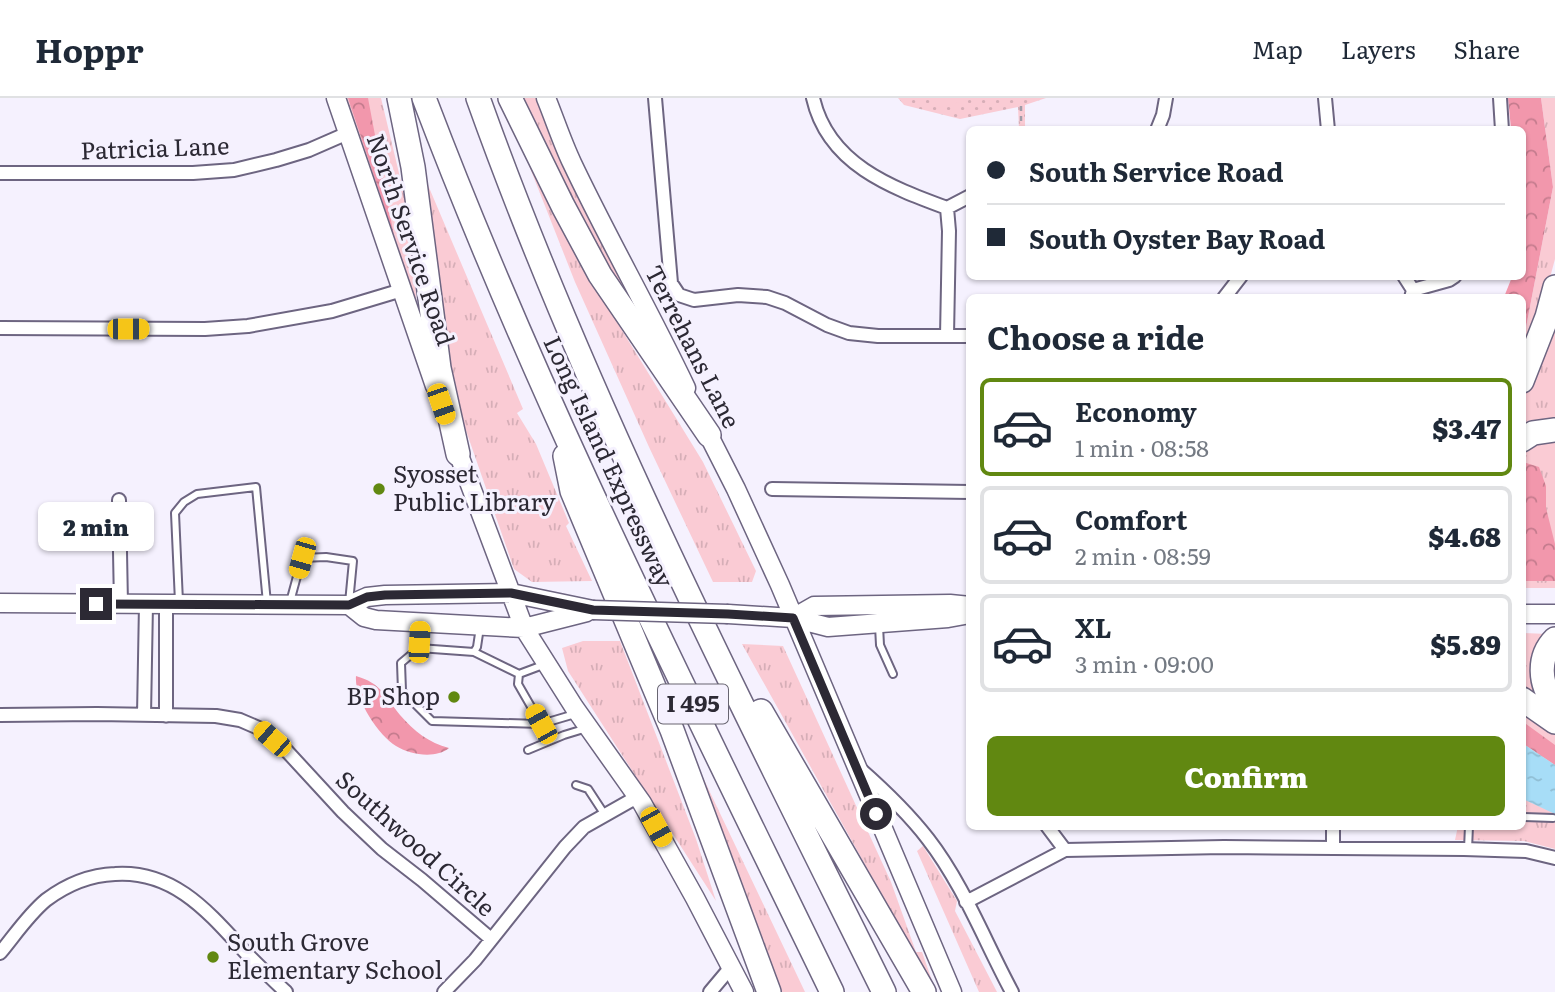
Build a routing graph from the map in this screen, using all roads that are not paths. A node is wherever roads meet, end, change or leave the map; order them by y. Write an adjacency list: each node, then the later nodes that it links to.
1 (336, 98): 15 (main road, North Service Road)
2 (399, 98): 33 (highway)
3 (424, 98): 29 (highway, Long Island Expressway / I 495)
4 (478, 98): 59 (highway, Long Island Expressway / I 495)
5 (510, 98): 31 (highway)
6 (546, 98): 31 (main road, Terrehans Lane)
7 (655, 98): 26 (street)
8 (813, 98): 18 (street)
9 (1166, 98): 12 (street)
10 (1325, 98): 13 (street)
11 (1500, 98): 14 (street)
12 (1159, 126)
13 (1328, 126)
14 (1502, 126)
15 (348, 133): 16 (street, Patricia Lane); 22 (main road, North Service Road)
16 (0, 173)
17 (966, 198): 18 (street)
18 (947, 208): 26 (street)
19 (1238, 280): 23 (street)
20 (1445, 280): 24 (street)
21 (1555, 287): 28 (highway)
22 (402, 290): 25 (street); 33 (main road, North Service Road)
23 (1227, 294)
24 (1412, 294)
25 (0, 328)
26 (947, 336): 27 (street)
27 (966, 336)
28 (1526, 371)
29 (556, 415): 92 (highway); 93 (highway, Long Island Expressway / I 495)
30 (1555, 430): 32 (highway)
31 (709, 435): 50 (main road, Terrehans Lane)
32 (1526, 437)
33 (458, 454): 37 (main road, North Service Road)
34 (772, 489): 35 (street)
35 (966, 492)
36 (119, 500): 39 (street)
37 (511, 593): 44 (main road); 46 (main road); 54 (main road, North Service Road)
38 (0, 603): 39 (main road)
39 (121, 604): 40 (main road)
40 (146, 604): 41 (main road); 65 (street)
41 (172, 604): 42 (main road); 42 (lane); 66 (street)
42 (267, 605): 43 (main road)
43 (289, 605): 44 (main road); 44 (lane)
44 (349, 605): 51 (main road)
45 (966, 606): 50 (main road)
46 (593, 610): 50 (main road, bridge); 54 (main road)
47 (1526, 614): 48 (main road)
48 (1555, 614)
49 (966, 615): 52 (main road)
50 (793, 618): 52 (main road); 71 (main road, Terrehans Lane)
51 (420, 622): 53 (main road); 56 (lane)
52 (879, 624): 61 (lane)
53 (481, 625): 54 (main road); 57 (lane)
54 (524, 628): 58 (main road, North Service Road)
55 (1555, 639): 63 (highway)
56 (419, 648): 57 (lane); 69 (lane)
57 (474, 652): 60 (lane)
58 (547, 664): 60 (lane); 67 (main road, North Service Road)
59 (725, 669): 94 (highway, Long Island Expressway / I 495); 95 (highway)
60 (519, 674): 69 (lane)
61 (893, 674)
62 (1526, 702): 68 (highway)
63 (1555, 704)
64 (0, 715): 65 (street, Southwood Circle)
65 (144, 715): 66 (street, Southwood Circle)
66 (166, 716): 85 (street, Southwood Circle)
67 (584, 720): 69 (lane); 70 (lane); 73 (main road, North Service Road)
68 (1555, 722)
69 (541, 724)
70 (528, 750)
71 (855, 764): 84 (street); 96 (main road, Terrehans Lane)
72 (576, 785): 74 (lane)
73 (638, 797): 74 (street); 87 (main road, North Service Road)
74 (605, 815): 85 (street)
75 (1526, 817): 76 (lane)
76 (1553, 818)
77 (1050, 830): 82 (street)
78 (1333, 830): 80 (street)
79 (1469, 830): 81 (lane)
80 (1333, 848): 81 (street); 82 (street)
81 (1468, 849): 83 (street)
82 (1065, 850): 84 (street)
83 (1555, 858)
84 (966, 902): 97 (street)
85 (491, 939): 89 (street)
86 (0, 953): 88 (street)
87 (731, 967): 90 (street); 91 (main road, North Service Road)
88 (286, 992)
89 (444, 992)
90 (710, 992)
91 (744, 992)
92 (769, 992)
93 (831, 992)
94 (884, 992)
95 (924, 992)
96 (952, 992)
97 (1012, 992)

